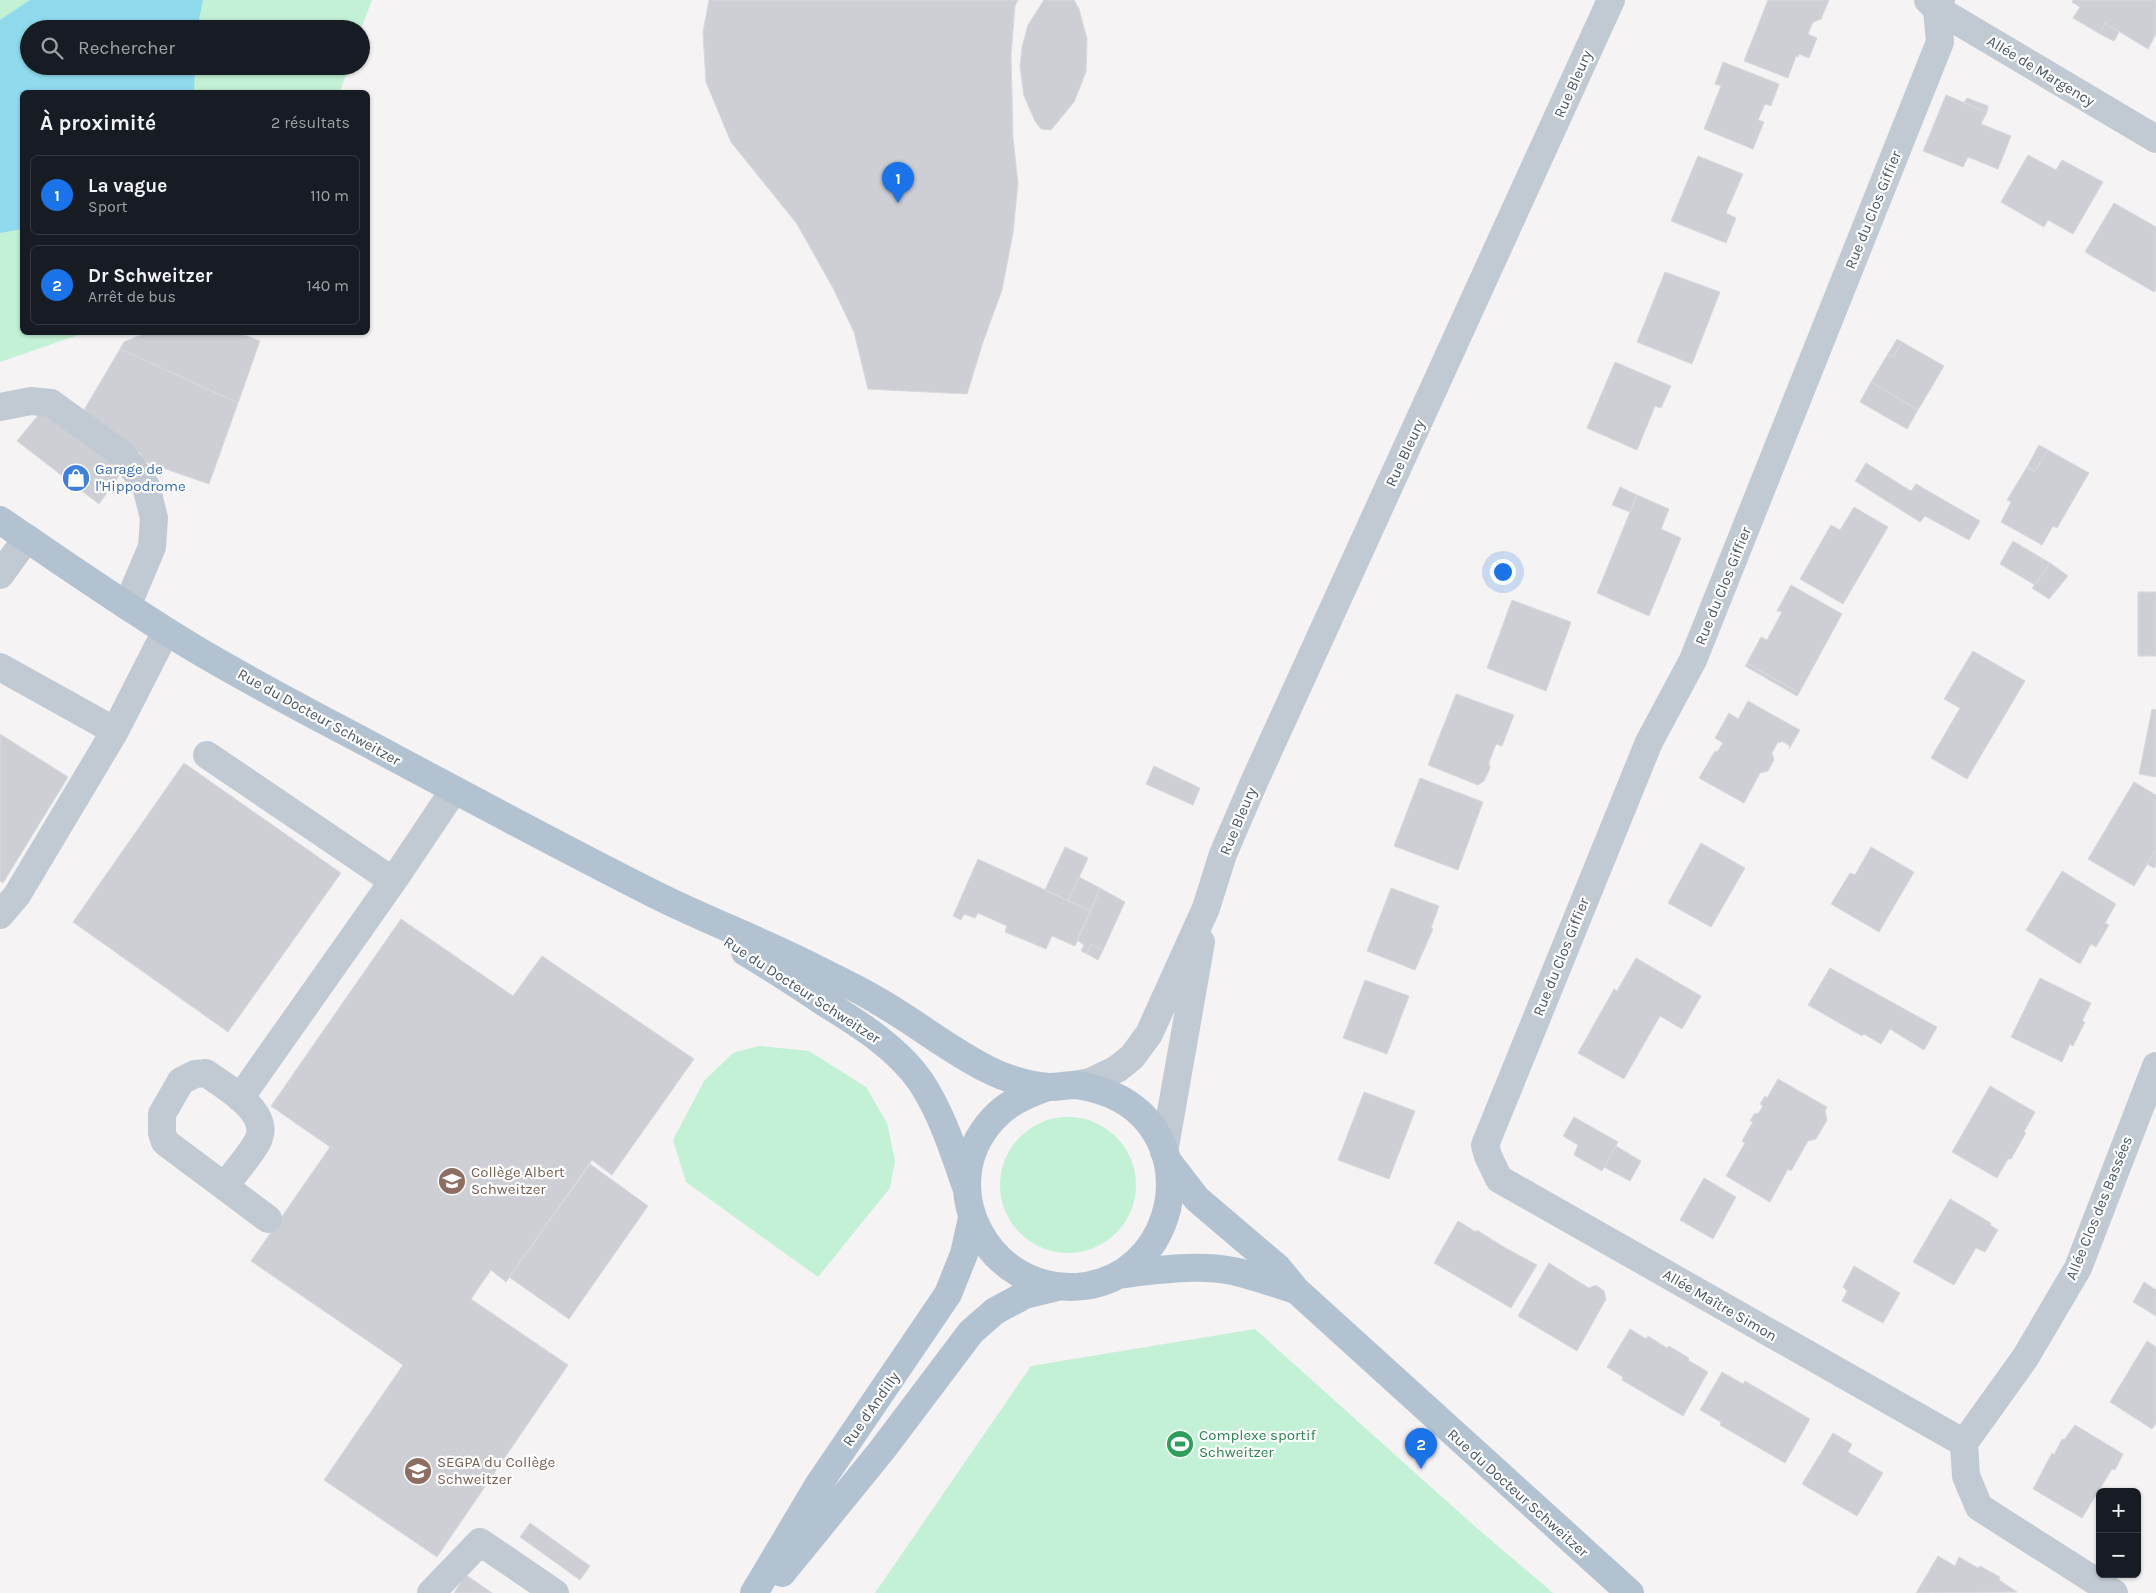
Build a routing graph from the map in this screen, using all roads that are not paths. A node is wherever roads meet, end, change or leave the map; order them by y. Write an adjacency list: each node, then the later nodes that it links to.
1 (1611, 0): 16 (street, Rue Bleury)
2 (1936, 3): 3 (street, Allée de Margency); 22 (street, Rue du Clos Giffier)
3 (2156, 139)
4 (0, 407): 8 (street)
5 (0, 520): 6 (main road, Rue du Docteur Schweitzer)
6 (27, 538): 7 (street); 8 (main road, Rue du Docteur Schweitzer)
7 (0, 575)
8 (127, 606): 9 (main road, Rue du Docteur Schweitzer)
9 (166, 631): 11 (street); 13 (main road, Rue du Docteur Schweitzer)
10 (0, 667): 11 (street)
11 (116, 731): 17 (street)
12 (208, 755): 14 (street)
13 (454, 790): 14 (street); 15 (main road, Rue du Docteur Schweitzer)
14 (393, 881): 20 (street)
15 (650, 892): 19 (main road, Rue du Docteur Schweitzer); 24 (main road, Rue du Docteur Schweitzer)
16 (1206, 908): 19 (street, Rue Bleury); 21 (street, Rue Bleury)
17 (0, 915)
18 (2156, 1066): 30 (street, Allée Clos des Bassées)
19 (1060, 1086): 21 (main road, Rue du Docteur Schweitzer); 24 (main road, Rue du Docteur Schweitzer)
20 (240, 1098): 23 (street); 23 (street)
21 (1165, 1156): 27 (main road, Rue du Docteur Schweitzer); 29 (main road, Rue du Docteur Schweitzer)
22 (1488, 1156): 30 (street, Allée Maître Simon)
23 (225, 1186): 26 (street)
24 (967, 1190): 25 (main road, Rue du Docteur Schweitzer)
25 (972, 1218): 28 (main road, Rue du Docteur Schweitzer); 33 (main road, Rue d'Andilly)
26 (268, 1219)
27 (1116, 1275): 28 (main road, Rue du Docteur Schweitzer); 29 (main road, Rue du Docteur Schweitzer)
28 (1058, 1287): 34 (main road)
29 (1296, 1290): 35 (main road, Rue du Docteur Schweitzer)
30 (1964, 1443): 36 (street)
31 (431, 1593): 32 (street)
32 (555, 1593)
33 (754, 1593)
34 (765, 1593)
35 (1630, 1593)
36 (2114, 1593)

